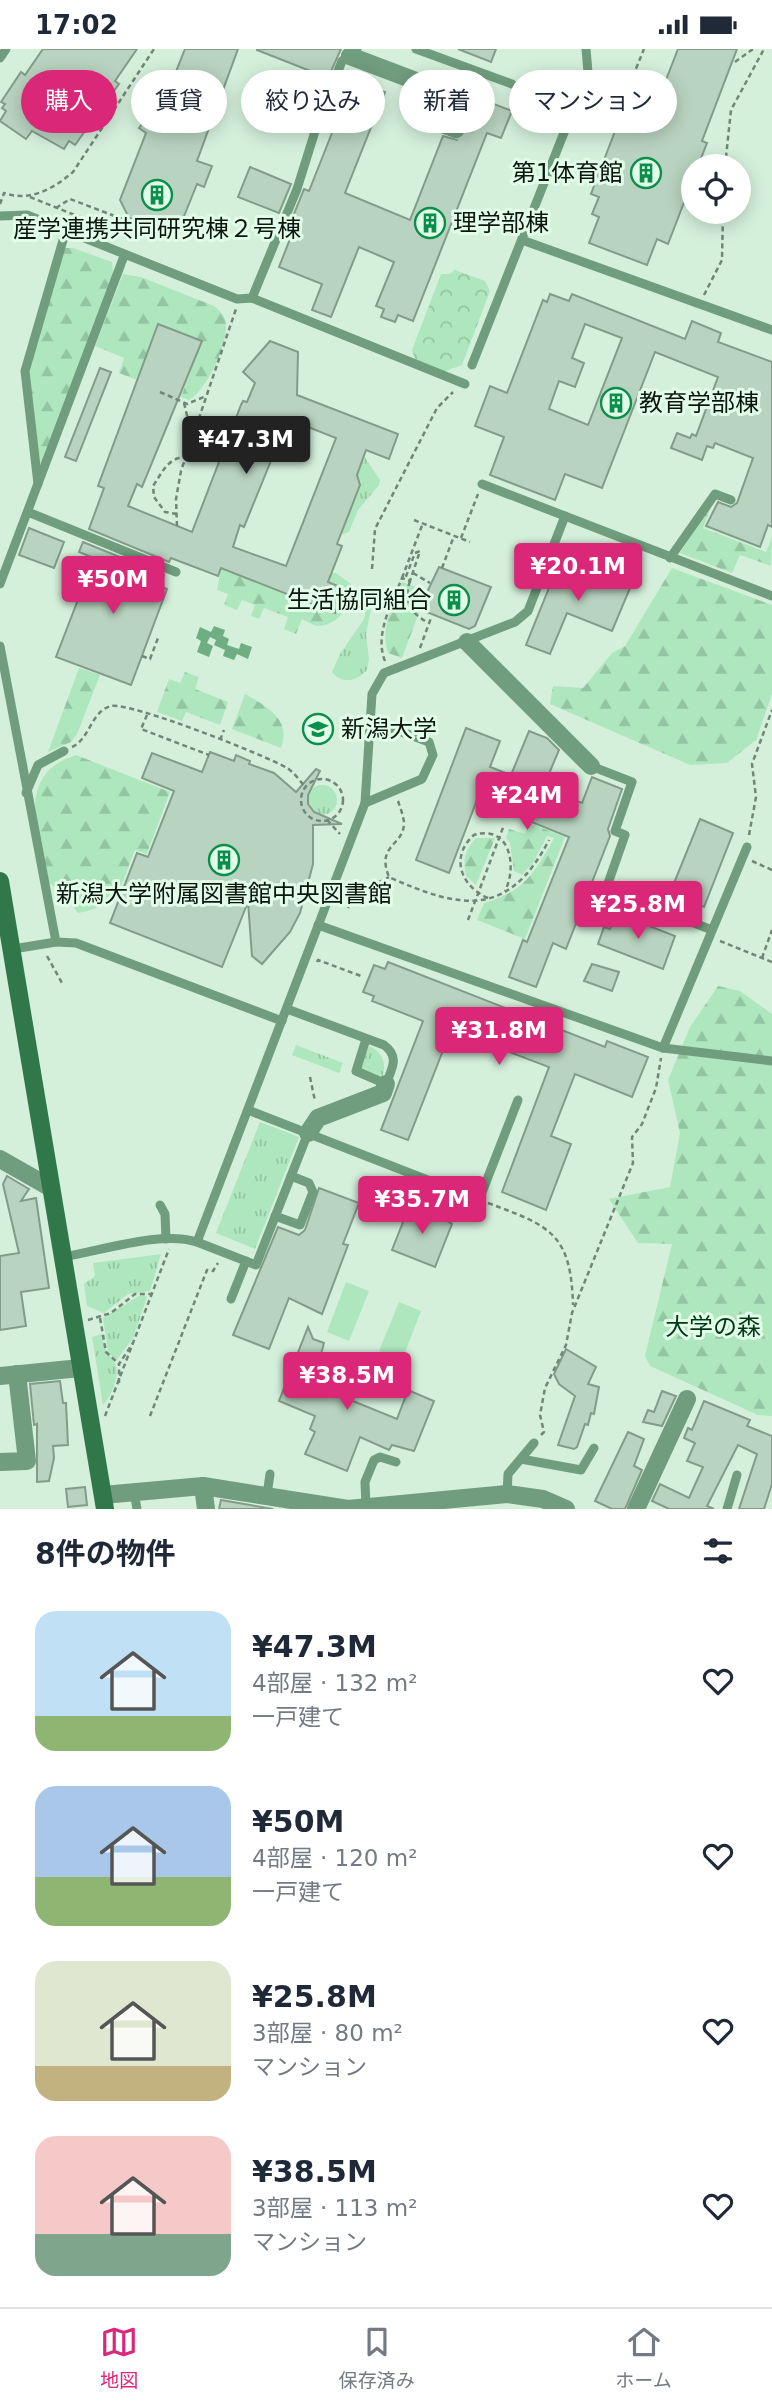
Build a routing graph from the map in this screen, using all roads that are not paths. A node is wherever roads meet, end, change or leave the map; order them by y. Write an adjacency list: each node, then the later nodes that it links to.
1 (6, 49): 5 (lane)
2 (416, 49): 7 (lane)
3 (586, 49): 10 (lane)
4 (353, 52): 6 (street); 12 (lane)
5 (0, 58)
6 (399, 72)
7 (509, 83)
8 (0, 216): 9 (lane)
9 (66, 230): 11 (lane); 17 (lane)
10 (522, 240): 13 (lane); 14 (lane)
11 (122, 255): 12 (lane); 17 (lane)
12 (252, 297): 15 (lane)
13 (772, 330)
14 (472, 365)
15 (465, 384)
16 (481, 484): 20 (lane)
17 (38, 485): 19 (lane)
18 (731, 500): 21 (lane)
19 (28, 512): 22 (lane); 23 (lane)
20 (565, 516): 21 (lane); 25 (lane)
21 (670, 558): 24 (lane)
22 (176, 572)
23 (0, 584)
24 (772, 596)
25 (467, 642): 27 (lane); 29 (street)
26 (0, 646): 30 (lane)
27 (372, 721): 31 (lane); 31 (lane)
28 (64, 751): 30 (lane)
29 (591, 767): 35 (lane)
30 (26, 793): 36 (lane)
31 (365, 803): 34 (lane)
32 (745, 852): 35 (lane)
33 (0, 881): 37 (street)
34 (318, 925): 38 (lane); 41 (lane)
35 (712, 930): 41 (lane)
36 (56, 942): 37 (lane); 39 (lane)
37 (13, 949): 49 (street)
38 (287, 1009): 39 (lane); 40 (lane)
39 (282, 1021): 45 (lane)
40 (366, 1039): 43 (lane); 43 (lane)
41 (663, 1048): 42 (lane)
42 (772, 1061)
43 (386, 1084): 46 (street)
44 (518, 1100): 46 (lane)
45 (248, 1110): 46 (lane); 53 (lane)
46 (313, 1126): 48 (lane)
47 (0, 1159): 49 (street)
48 (290, 1176): 51 (lane); 51 (lane)
49 (51, 1188): 54 (street)
50 (160, 1205): 52 (lane)
51 (275, 1216): 55 (lane)
52 (169, 1239): 53 (lane); 54 (lane)
53 (197, 1242): 55 (lane)
54 (64, 1257): 57 (street)
55 (246, 1261): 56 (lane)
56 (231, 1299)
57 (80, 1368): 58 (street); 71 (street)
58 (8, 1375): 63 (street)
59 (687, 1399): 75 (street)
60 (534, 1443): 62 (lane)
61 (594, 1448): 62 (lane)
62 (521, 1459): 69 (lane)
63 (0, 1462)
64 (397, 1462): 72 (lane)
65 (270, 1474): 68 (lane)
66 (737, 1475): 76 (lane)
67 (204, 1486): 68 (street); 70 (street); 73 (street)
68 (267, 1495): 72 (street)
69 (496, 1499): 72 (street); 74 (street)
70 (136, 1500): 71 (street)
71 (104, 1502)
72 (366, 1507)
73 (206, 1509)
74 (566, 1509)
75 (636, 1509)
76 (727, 1509)

